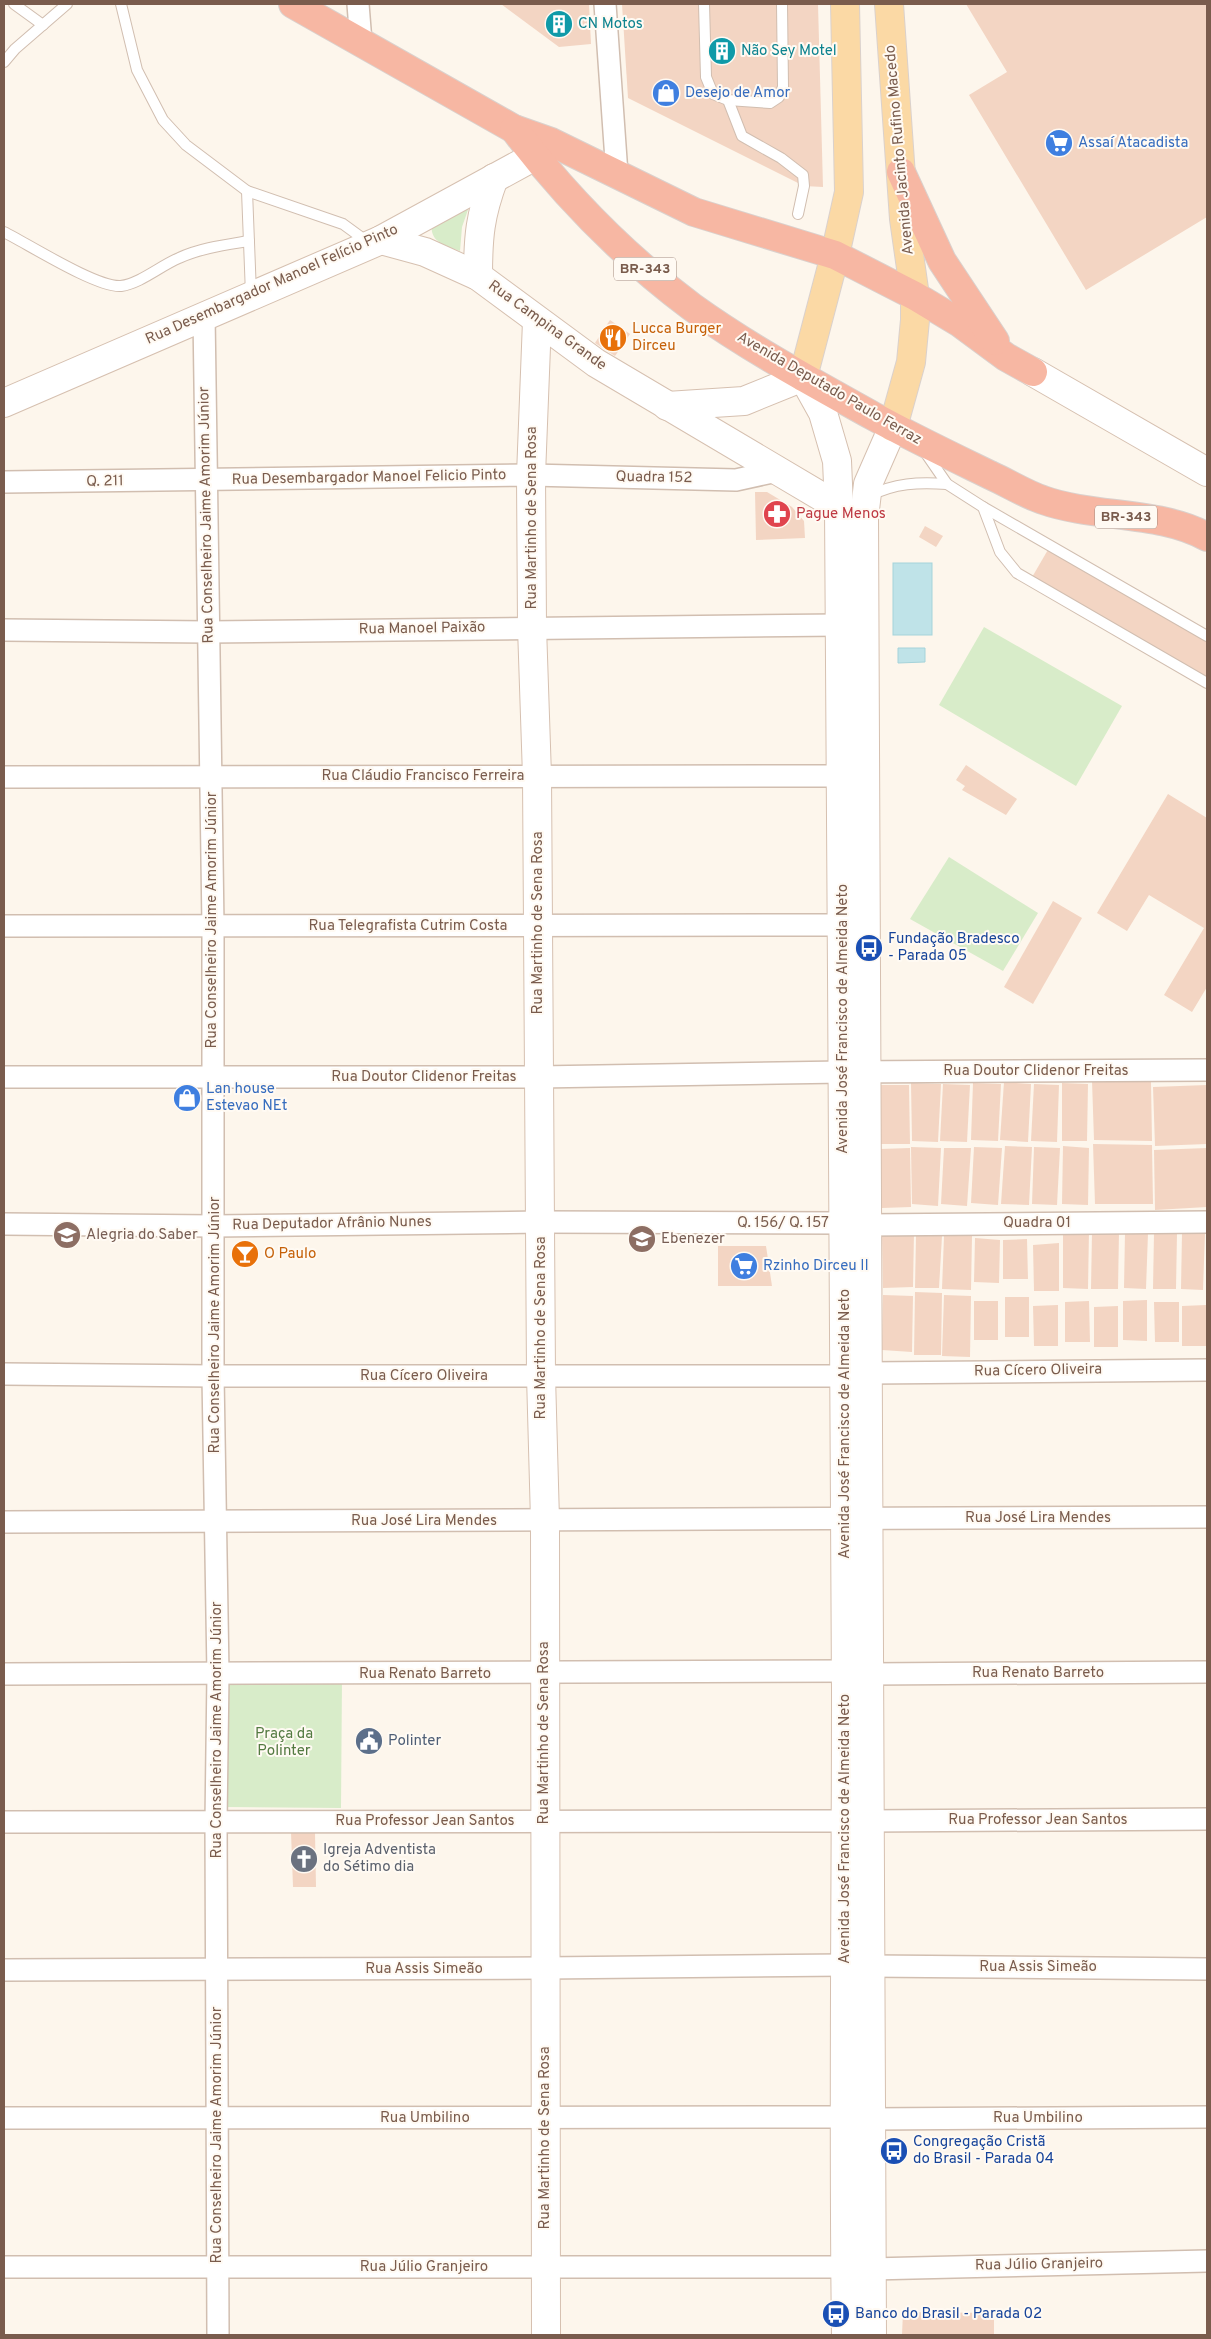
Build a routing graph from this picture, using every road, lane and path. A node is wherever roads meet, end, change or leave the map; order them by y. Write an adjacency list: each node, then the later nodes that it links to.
1 (14, 4): 11 (lane)
2 (67, 4): 11 (lane)
3 (120, 4): 20 (lane)
4 (293, 4): 12 (highway, Avenida Deputado Paulo Ferraz / BR-343)
5 (358, 4): 12 (street)
6 (605, 4): 18 (street)
7 (704, 4): 14 (lane)
8 (782, 4): 14 (lane)
9 (845, 4): 25 (main road)
10 (889, 4): 17 (main road, Avenida Jacinto Rufino Macedo)
11 (43, 25): 13 (lane)
12 (361, 42): 15 (highway, Avenida Deputado Paulo Ferraz / BR-343)
13 (4, 62)
14 (728, 100): 21 (lane)
15 (514, 130): 16 (highway, Avenida Deputado Paulo Ferraz / BR-343); 18 (highway, Avenida Deputado Paulo Ferraz / BR-343)
16 (535, 156): 19 (street, Rua Desembargador Manoel Felício Pinto); 33 (highway, Avenida Deputado Paulo Ferraz / BR-343)
17 (901, 172): 28 (main road, Avenida Jacinto Rufino Macedo); 31 (highway)
18 (617, 174): 25 (highway, Avenida Deputado Paulo Ferraz / BR-343)
19 (494, 178): 24 (street, Rua Desembargador Manoel Felício Pinto); 26 (street, Rua Campina Grande)
20 (247, 190): 23 (lane); 24 (lane)
21 (798, 214)
22 (4, 232): 23 (lane)
23 (249, 241): 27 (lane)
24 (376, 242): 26 (street, Rua Campina Grande); 27 (street, Rua Desembargador Manoel Felício Pinto)
25 (835, 255): 28 (highway, Avenida Deputado Paulo Ferraz / BR-343); 33 (main road)
26 (478, 276): 30 (street, Rua Campina Grande)
27 (251, 295): 29 (street, Rua Desembargador Manoel Felício Pinto)
28 (915, 296): 31 (highway, Avenida Deputado Paulo Ferraz / BR-343); 36 (main road, Avenida José Francisco de Almeida Neto)
29 (204, 315): 34 (street, Rua Desembargador Manoel Felício Pinto); 41 (street, Rua Conselheiro Jaime Amorim Júnior)
30 (538, 321): 35 (street, Rua Campina Grande); 40 (street, Rua Martinho de Sena Rosa)
31 (1006, 357): 32 (highway, Avenida Deputado Paulo Ferraz / BR-343)
32 (1033, 372): 39 (street)
33 (803, 377): 35 (street); 36 (highway, Avenida Deputado Paulo Ferraz / BR-343); 45 (street, Avenida José Francisco de Almeida Neto)
34 (4, 402)
35 (668, 406): 38 (street, Rua Campina Grande)
36 (892, 427): 37 (highway, Avenida Deputado Paulo Ferraz / BR-343); 44 (street, Avenida José Francisco de Almeida Neto)
37 (917, 441): 43 (lane); 47 (highway, Avenida Deputado Paulo Ferraz / BR-343)
38 (777, 471): 40 (street, Quadra 152); 45 (street, Rua Campina Grande)
39 (1207, 472)
40 (531, 475): 41 (street, Rua Desembargador Manoel Felicio Pinto); 49 (street, Rua Martinho de Sena Rosa)
41 (206, 480): 42 (street, Q. 211); 51 (street, Rua Conselheiro Jaime Amorim Júnior)
42 (4, 482)
43 (947, 484): 44 (lane); 46 (lane)
44 (866, 497): 63 (street, Avenida José Francisco de Almeida Neto)
45 (839, 507): 48 (street, Avenida José Francisco de Almeida Neto)
46 (983, 507): 52 (lane); 53 (lane)
47 (1207, 537)
48 (840, 624): 49 (street, Rua Manoel Paixão); 55 (street, Avenida José Francisco de Almeida Neto)
49 (532, 627): 51 (street, Rua Manoel Paixão); 54 (street, Rua Martinho de Sena Rosa)
50 (4, 630): 51 (street, Rua Manoel Paixão)
51 (208, 632): 57 (street, Rua Conselheiro Jaime Amorim Júnior)
52 (1207, 636)
53 (1207, 683)
54 (537, 776): 55 (street, Rua Cláudio Francisco Ferreira); 57 (street, Rua Cláudio Francisco Ferreira); 58 (street, Rua Martinho de Sena Rosa)
55 (842, 776): 59 (street, Avenida José Francisco de Almeida Neto)
56 (4, 777): 57 (street, Rua Cláudio Francisco Ferreira)
57 (211, 778): 61 (street, Rua Conselheiro Jaime Amorim Júnior)
58 (539, 925): 59 (street, Rua Telegrafista Cutrim Costa); 61 (street, Rua Telegrafista Cutrim Costa); 66 (street, Rua Martinho de Sena Rosa)
59 (842, 925): 63 (street, Avenida José Francisco de Almeida Neto)
60 (4, 926): 61 (street, Rua Telegrafista Cutrim Costa)
61 (213, 926): 65 (street, Rua Conselheiro Jaime Amorim Júnior)
62 (1207, 1070): 63 (street, Rua Doutor Clidenor Freitas)
63 (854, 1072): 66 (street, Rua Doutor Clidenor Freitas); 70 (street, Avenida José Francisco de Almeida Neto)
64 (4, 1077): 65 (street, Rua Doutor Clidenor Freitas)
65 (213, 1077): 66 (street, Rua Doutor Clidenor Freitas); 71 (street, Rua Conselheiro Jaime Amorim Júnior)
66 (539, 1077): 67 (street, Rua Martinho de Sena Rosa)
67 (541, 1222): 70 (street, Q. 156/ Q. 157); 71 (street, Rua Deputador Afrânio Nunes); 76 (street, Rua Martinho de Sena Rosa)
68 (1207, 1222): 70 (street, Quadra 01)
69 (4, 1224): 71 (street, Rua Deputador Afrânio Nunes)
70 (856, 1224): 74 (street, Avenida José Francisco de Almeida Neto)
71 (214, 1226): 75 (street, Rua Conselheiro Jaime Amorim Júnior)
72 (1207, 1370): 74 (street, Rua Cícero Oliveira)
73 (4, 1374): 75 (street, Rua Cícero Oliveira)
74 (856, 1375): 76 (street, Rua Cícero Oliveira); 78 (street, Avenida José Francisco de Almeida Neto)
75 (213, 1376): 76 (street, Rua Cícero Oliveira); 81 (street, Rua Conselheiro Jaime Amorim Júnior)
76 (541, 1376): 79 (street, Rua Martinho de Sena Rosa)
77 (1207, 1517): 78 (street, Rua José Lira Mendes)
78 (856, 1519): 79 (street, Rua José Lira Mendes); 84 (street, Avenida José Francisco de Almeida Neto)
79 (545, 1520): 81 (street, Rua José Lira Mendes); 83 (street, Rua Martinho de Sena Rosa)
80 (4, 1522): 81 (street, Rua José Lira Mendes)
81 (217, 1522): 86 (street, Rua Conselheiro Jaime Amorim Júnior)
82 (1207, 1672): 84 (street, Rua Renato Barreto)
83 (545, 1673): 84 (street, Rua Renato Barreto); 86 (street, Rua Renato Barreto); 88 (street, Rua Martinho de Sena Rosa)
84 (857, 1673): 89 (street, Avenida José Francisco de Almeida Neto)
85 (4, 1674): 86 (street, Rua Renato Barreto)
86 (218, 1674): 91 (street, Rua Conselheiro Jaime Amorim Júnior)
87 (1207, 1819): 89 (street, Rua Professor Jean Santos)
88 (544, 1821): 89 (street, Rua Professor Jean Santos); 91 (street, Rua Professor Jean Santos); 93 (street, Rua Martinho de Sena Rosa)
89 (857, 1821): 92 (street, Avenida José Francisco de Almeida Neto)
90 (4, 1822): 91 (street, Rua Professor Jean Santos)
91 (216, 1822): 96 (street, Rua Conselheiro Jaime Amorim Júnior)
92 (856, 1965): 93 (street, Rua Assis Simeão); 94 (street, Rua Assis Simeão); 101 (street, Avenida José Francisco de Almeida Neto)
93 (544, 1968): 96 (street, Rua Assis Simeão); 100 (street, Rua Martinho de Sena Rosa)
94 (1207, 1969)
95 (4, 1970): 96 (street, Rua Assis Simeão)
96 (217, 1970): 99 (street, Rua Conselheiro Jaime Amorim Júnior)
97 (1207, 2117): 101 (street, Rua Umbilino)
98 (4, 2118): 99 (street, Rua Umbilino)
99 (218, 2118): 100 (street, Rua Umbilino); 105 (street, Rua Conselheiro Jaime Amorim Júnior)
100 (545, 2118): 101 (street, Rua Umbilino); 103 (street, Rua Martinho de Sena Rosa)
101 (858, 2118): 106 (street, Avenida José Francisco de Almeida Neto)
102 (1207, 2261): 106 (street, Rua Júlio Granjeiro)
103 (546, 2266): 105 (street, Rua Júlio Granjeiro); 106 (street, Rua Júlio Granjeiro); 108 (street, Rua Martinho de Sena Rosa)
104 (4, 2267): 105 (street, Rua Júlio Granjeiro)
105 (218, 2268): 107 (street, Rua Conselheiro Jaime Amorim Júnior)
106 (858, 2268): 109 (street, Avenida José Francisco de Almeida Neto); 110 (street, Avenida José Francisco de Almeida Neto)
107 (218, 2335)
108 (546, 2335)
109 (846, 2335)
110 (872, 2335)

